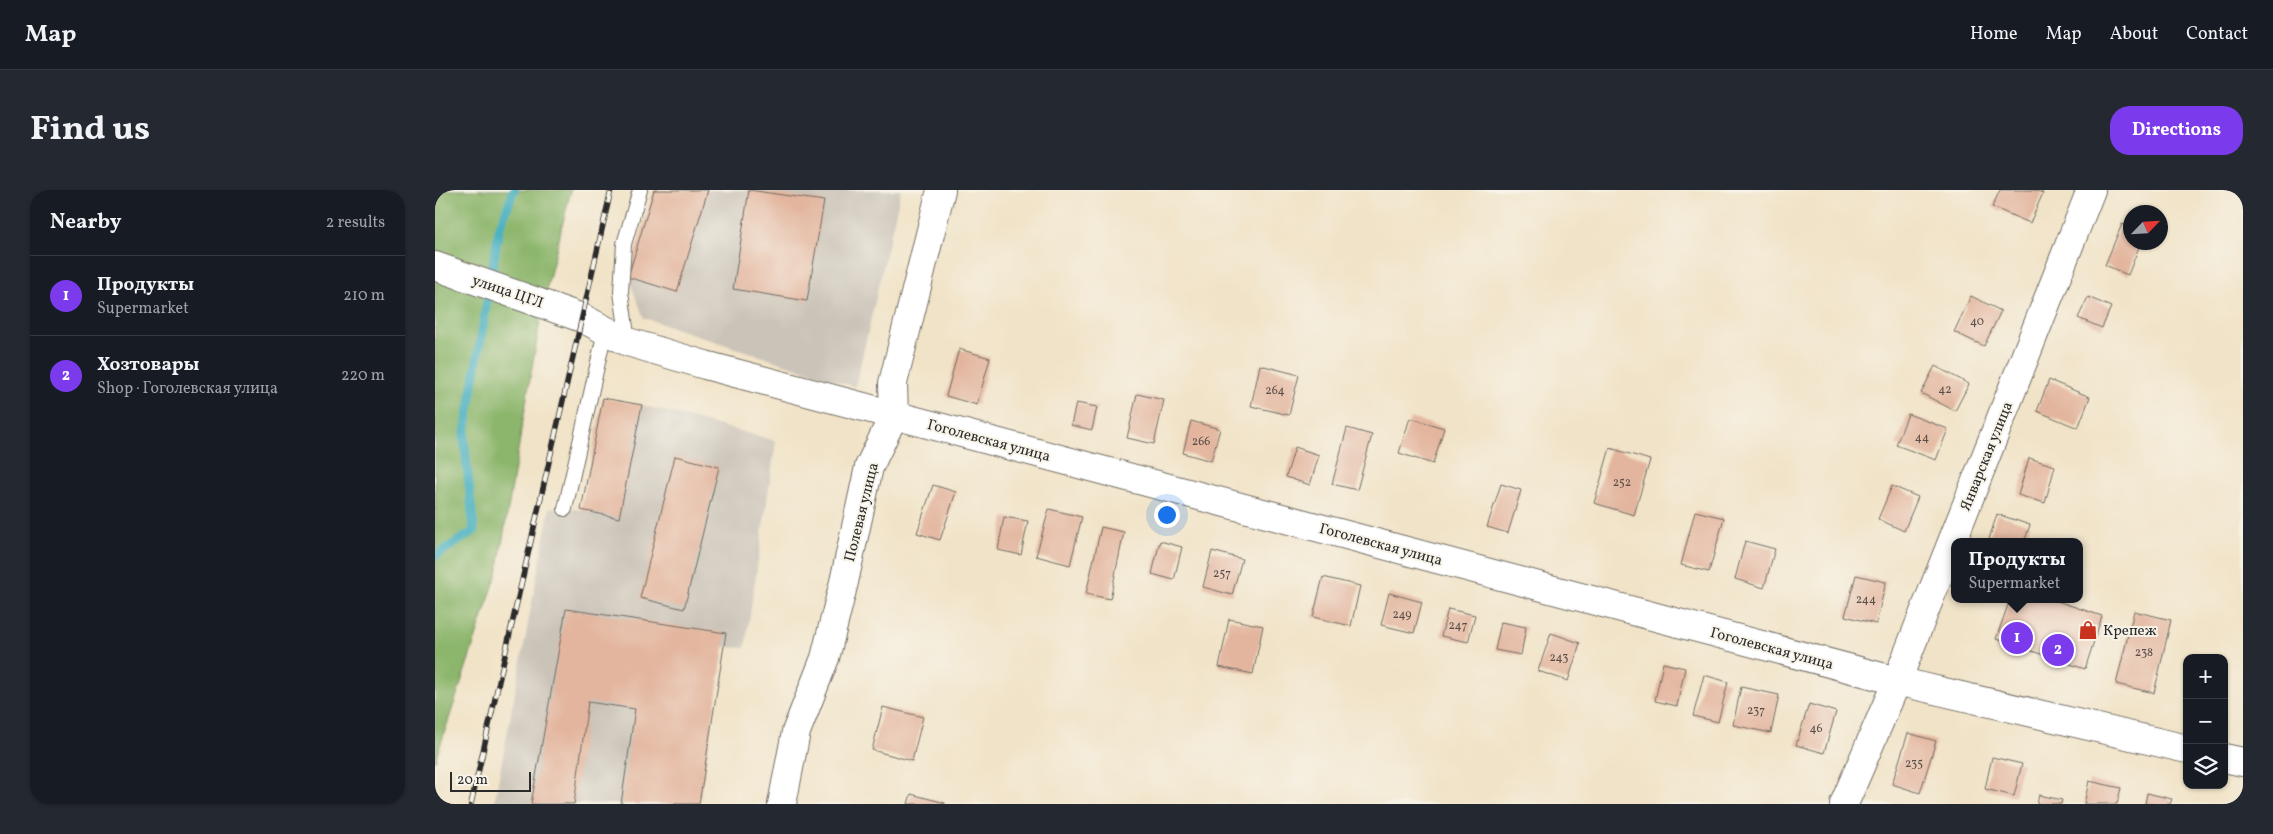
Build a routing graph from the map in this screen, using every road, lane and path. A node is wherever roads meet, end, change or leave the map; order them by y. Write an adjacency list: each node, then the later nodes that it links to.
1 (640, 190): 6 (lane)
2 (941, 190): 7 (street, Полевая улица)
3 (2091, 190): 9 (street, Январская улица)
4 (435, 266): 5 (street, улица ЦГЛ)
5 (581, 318): 6 (street, Гоголевская улица)
6 (617, 337): 7 (street, Гоголевская улица); 8 (lane)
7 (894, 415): 11 (street, Гоголевская улица); 15 (street, Полевая улица)
8 (565, 508)
9 (1954, 538)
10 (1951, 544): 11 (street, Январская улица)
11 (1897, 681): 12 (street, Гоголевская улица); 16 (street, Январская улица)
12 (2183, 748)
13 (2228, 759): 14 (street)
14 (2243, 762)
15 (781, 804)
16 (1844, 804)

